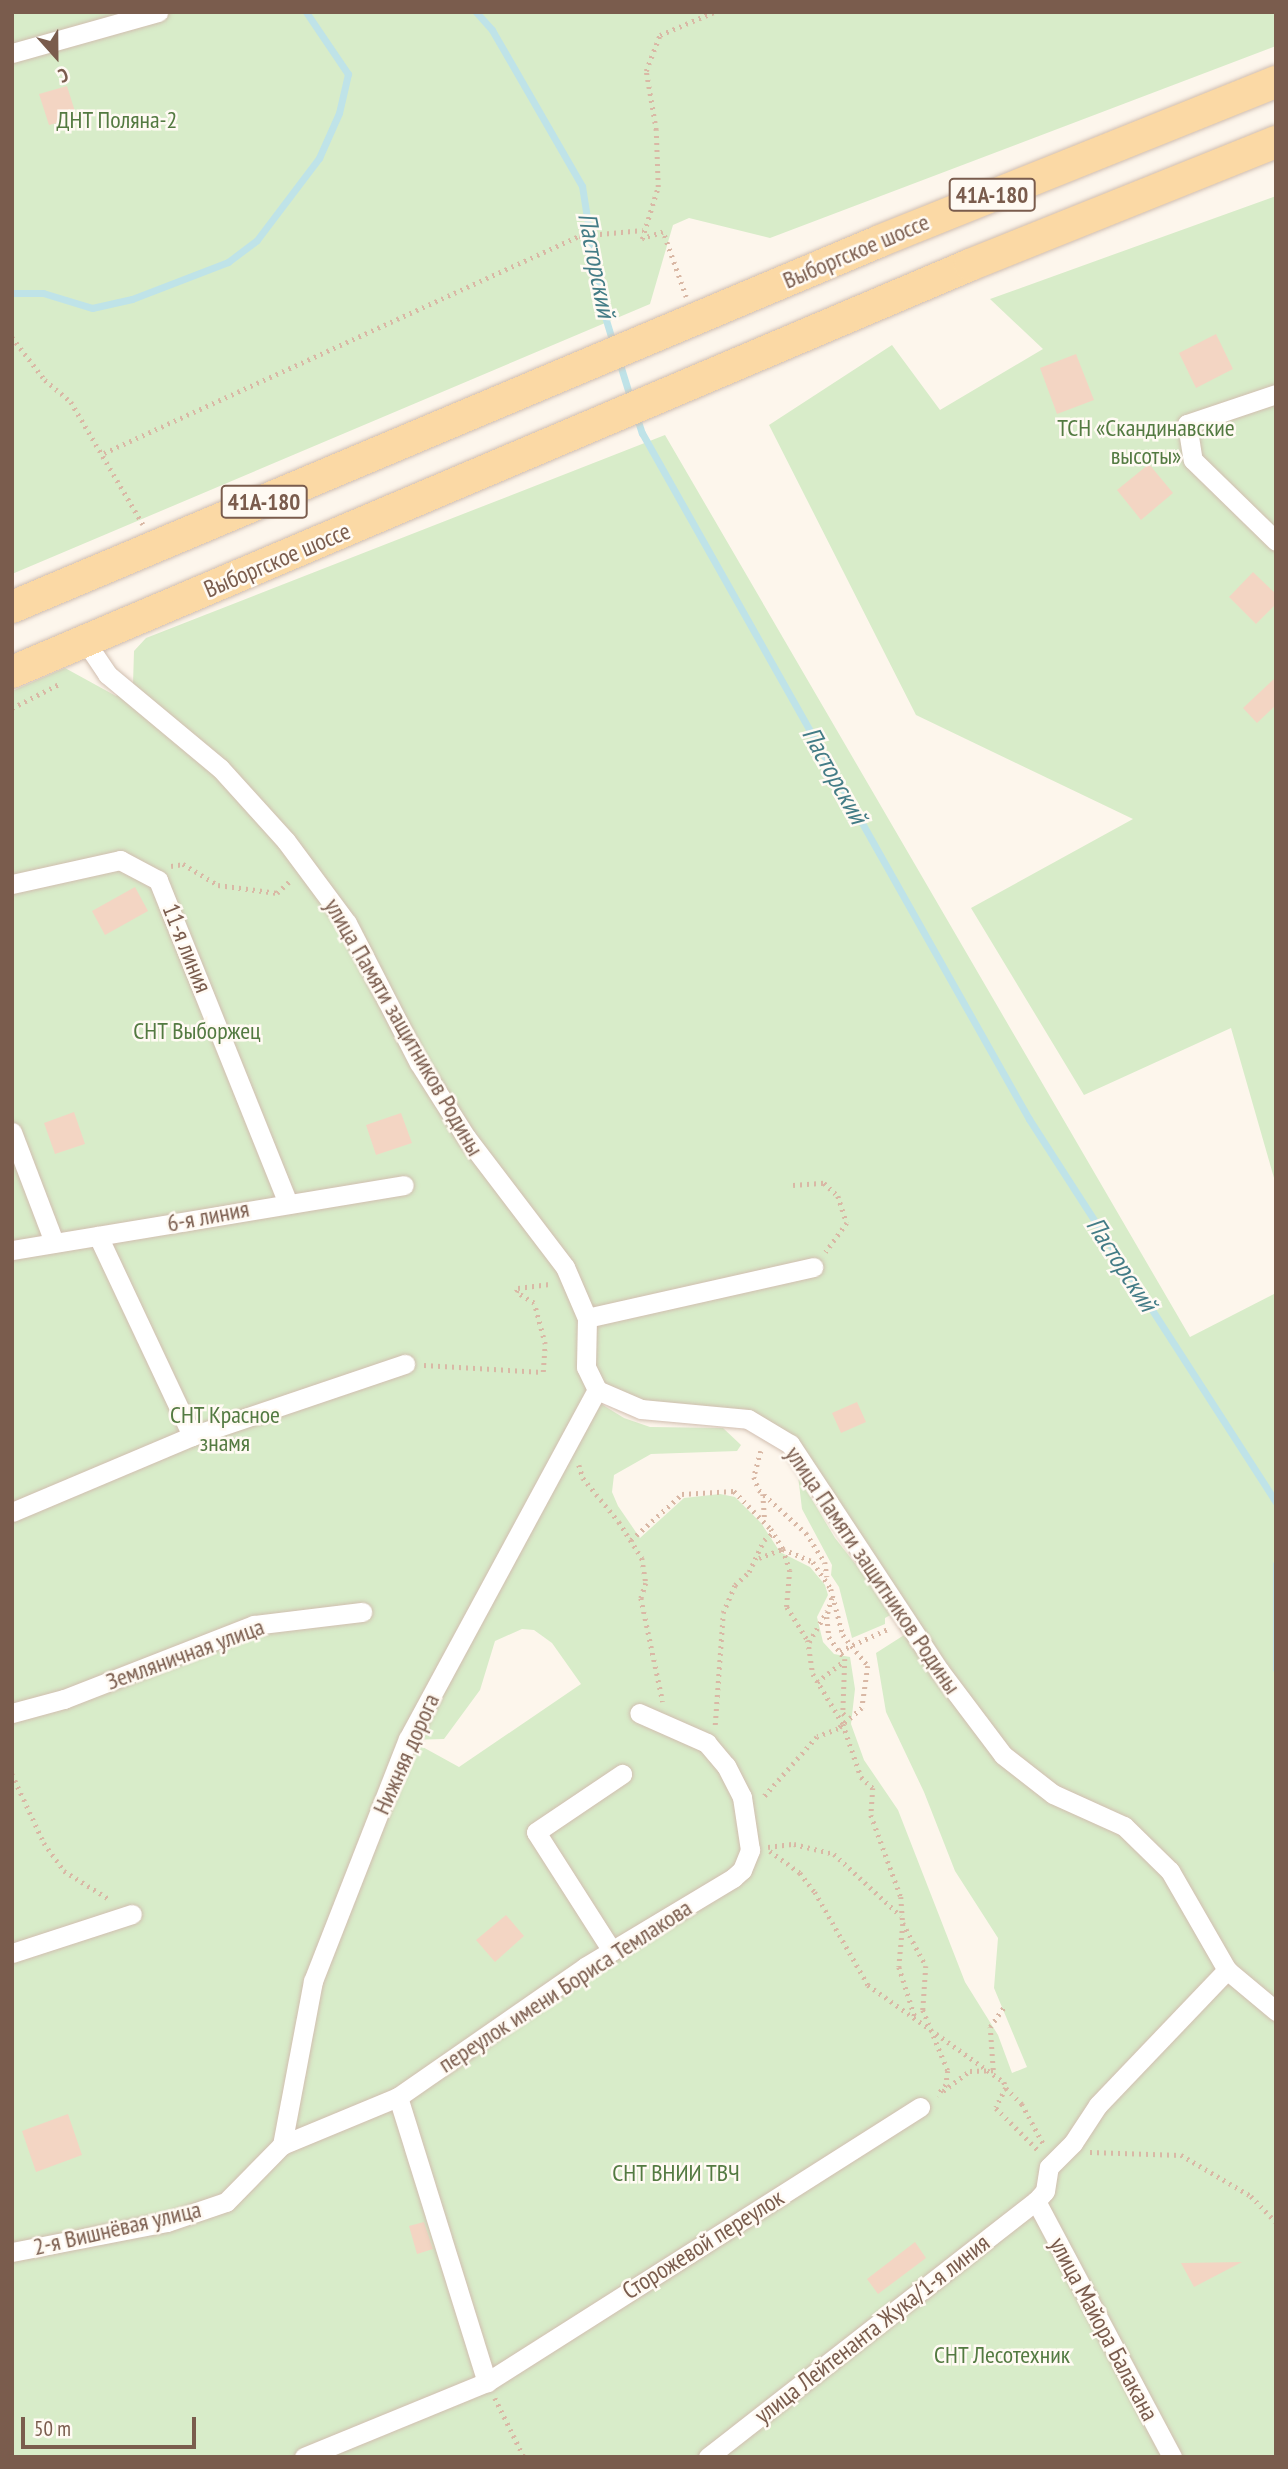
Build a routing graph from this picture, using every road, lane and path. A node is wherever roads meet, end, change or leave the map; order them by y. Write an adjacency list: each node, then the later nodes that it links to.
1 (158, 12): 3 (street)
2 (714, 12): 6 (path)
3 (12, 53)
4 (1276, 82): 7 (main road, Выборгское шоссе / 41А-180)
5 (1276, 142): 14 (main road, Выборгское шоссе / 41А-180)
6 (643, 230): 7 (path); 10 (path)
7 (702, 316): 13 (main road, 41А-180)
8 (12, 337): 10 (path)
9 (1276, 394): 12 (street)
10 (104, 453): 11 (path)
11 (149, 535)
12 (1276, 541)
13 (12, 607)
14 (92, 653): 15 (main road, Выборгское шоссе / 41А-180); 16 (path); 17 (street, улица Памяти защитников Родины)
15 (12, 672)
16 (12, 708)
17 (307, 868): 18 (path); 29 (street, улица Памяти защитников Родины)
18 (158, 880): 19 (street, 11-я линия); 23 (street, 11-я линия)
19 (12, 884)
20 (12, 1132): 25 (street)
21 (404, 1185): 23 (street, 6-я линия)
22 (793, 1185): 27 (path)
23 (287, 1201): 24 (street, 6-я линия)
24 (98, 1236): 25 (street, 6-я линия); 33 (street)
25 (54, 1242): 26 (street, 6-я линия)
26 (12, 1250)
27 (813, 1268): 29 (street)
28 (552, 1284): 30 (path)
29 (587, 1318): 31 (street, улица Памяти защитников Родины)
30 (405, 1364): 33 (street)
31 (597, 1390): 32 (street, улица Памяти защитников Родины); 34 (street, Нижняя дорога)
32 (775, 1431): 35 (path); 46 (street, улица Памяти защитников Родины)
33 (192, 1436): 36 (street)
34 (570, 1437): 39 (path); 75 (street, Нижняя дорога)
35 (763, 1493): 37 (path); 42 (path)
36 (12, 1512)
37 (764, 1522): 38 (path); 39 (path)
38 (774, 1533): 40 (path); 41 (path)
39 (631, 1540): 56 (path)
40 (783, 1549): 41 (path); 42 (path); 47 (path)
41 (759, 1558): 57 (path)
42 (827, 1578): 43 (path)
43 (833, 1597): 44 (path); 48 (path)
44 (828, 1610): 47 (path); 49 (path)
45 (362, 1612): 52 (street, Земляничная улица)
46 (906, 1620): 48 (path); 66 (street, улица Памяти защитников Родины)
47 (808, 1643): 51 (path)
48 (849, 1644): 49 (path); 54 (path)
49 (840, 1651): 50 (path)
50 (845, 1660): 51 (path); 54 (path)
51 (817, 1682): 55 (path)
52 (12, 1713)
53 (639, 1713): 56 (street)
54 (848, 1718): 55 (path)
55 (843, 1724): 60 (path); 62 (path)
56 (671, 1725): 57 (street)
57 (715, 1750): 60 (street)
58 (12, 1774): 61 (path)
59 (622, 1774): 64 (street)
60 (747, 1830): 64 (street, переулок имени Бориса Темлакова)
61 (132, 1914): 65 (street)
62 (902, 1916): 63 (path); 69 (path)
63 (902, 1923): 69 (path); 70 (path)
64 (612, 1951): 73 (street, переулок имени Бориса Темлакова)
65 (12, 1953)
66 (1227, 1970): 68 (street, улица Памяти защитников Родины); 78 (street)
67 (1004, 2007): 71 (path)
68 (1276, 2011)
69 (916, 2019): 70 (path)
70 (928, 2025): 71 (path); 74 (path)
71 (993, 2070): 72 (path); 74 (path)
72 (1006, 2088): 79 (path); 80 (path)
73 (398, 2097): 76 (street, 2-я Вишнёвая улица); 84 (street)
74 (928, 2102): 84 (street, Сторожевой переулок)
75 (292, 2109): 76 (street); 77 (street, Нижняя дорога)
76 (319, 2126): 77 (street, 2-я Вишнёвая улица)
77 (282, 2145): 83 (street, 2-я Вишнёвая улица)
78 (1070, 2147): 81 (street); 82 (path)
79 (1048, 2152)
80 (1041, 2154)
81 (1036, 2201): 87 (street, улица Лейтенанта Жука/1-я линия); 88 (street, улица Майора Балакана)
82 (1276, 2222)
83 (12, 2252)
84 (487, 2382): 85 (street, Сторожевой переулок); 86 (path)
85 (304, 2457)
86 (524, 2457)
87 (708, 2457)
88 (1172, 2457)

